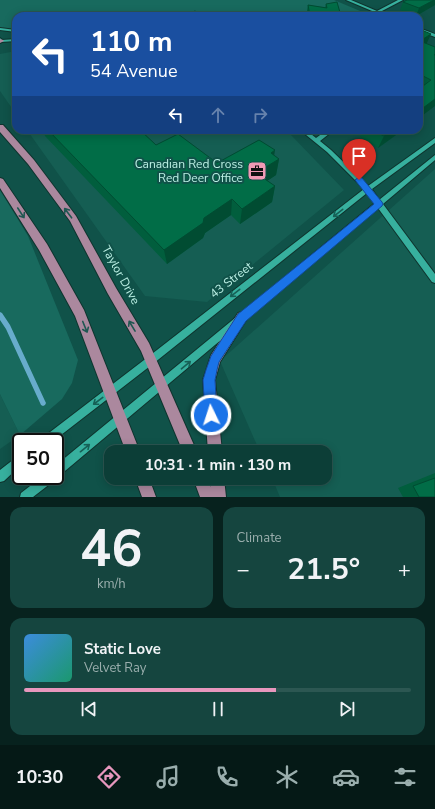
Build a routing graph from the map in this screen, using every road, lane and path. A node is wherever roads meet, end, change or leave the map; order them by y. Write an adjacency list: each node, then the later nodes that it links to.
1 (348, 0): 3 (street)
2 (401, 0): 3 (street)
3 (377, 12)
4 (0, 29): 5 (street)
5 (12, 30)
6 (423, 31): 7 (street)
7 (435, 36)
8 (0, 40): 9 (street)
9 (12, 40)
10 (0, 127): 21 (main road, Taylor Drive, one-way to 10)
11 (309, 134): 13 (street)
12 (325, 134): 13 (street)
13 (317, 140): 17 (street)
14 (435, 140): 17 (street, 43 Street)
15 (435, 157): 18 (street)
16 (0, 181): 23 (main road, one-way to 23)
17 (368, 189): 18 (street); 21 (street, 43 Street, one-way to 21)
18 (379, 204): 19 (street); 20 (street)
19 (435, 280)
20 (242, 317): 22 (street, one-way to 20); 28 (main road)
21 (151, 360): 22 (main road, Taylor Drive); 23 (street, 43 Street)
22 (162, 385): 24 (street); 27 (main road, Taylor Drive)
23 (110, 391): 24 (main road); 25 (street, 43 Street, one-way to 25)
24 (120, 419): 26 (main road); 29 (street, one-way to 24)
25 (56, 433)
26 (130, 445)
27 (187, 445)
28 (214, 445)
29 (64, 465)
30 (12, 467): 31 (street)
31 (0, 477)
32 (39, 485): 36 (street)
33 (145, 485): 37 (main road)
34 (203, 485): 38 (main road)
35 (218, 485): 39 (main road)
36 (25, 497)
37 (149, 497)
38 (207, 497)
39 (219, 497)

